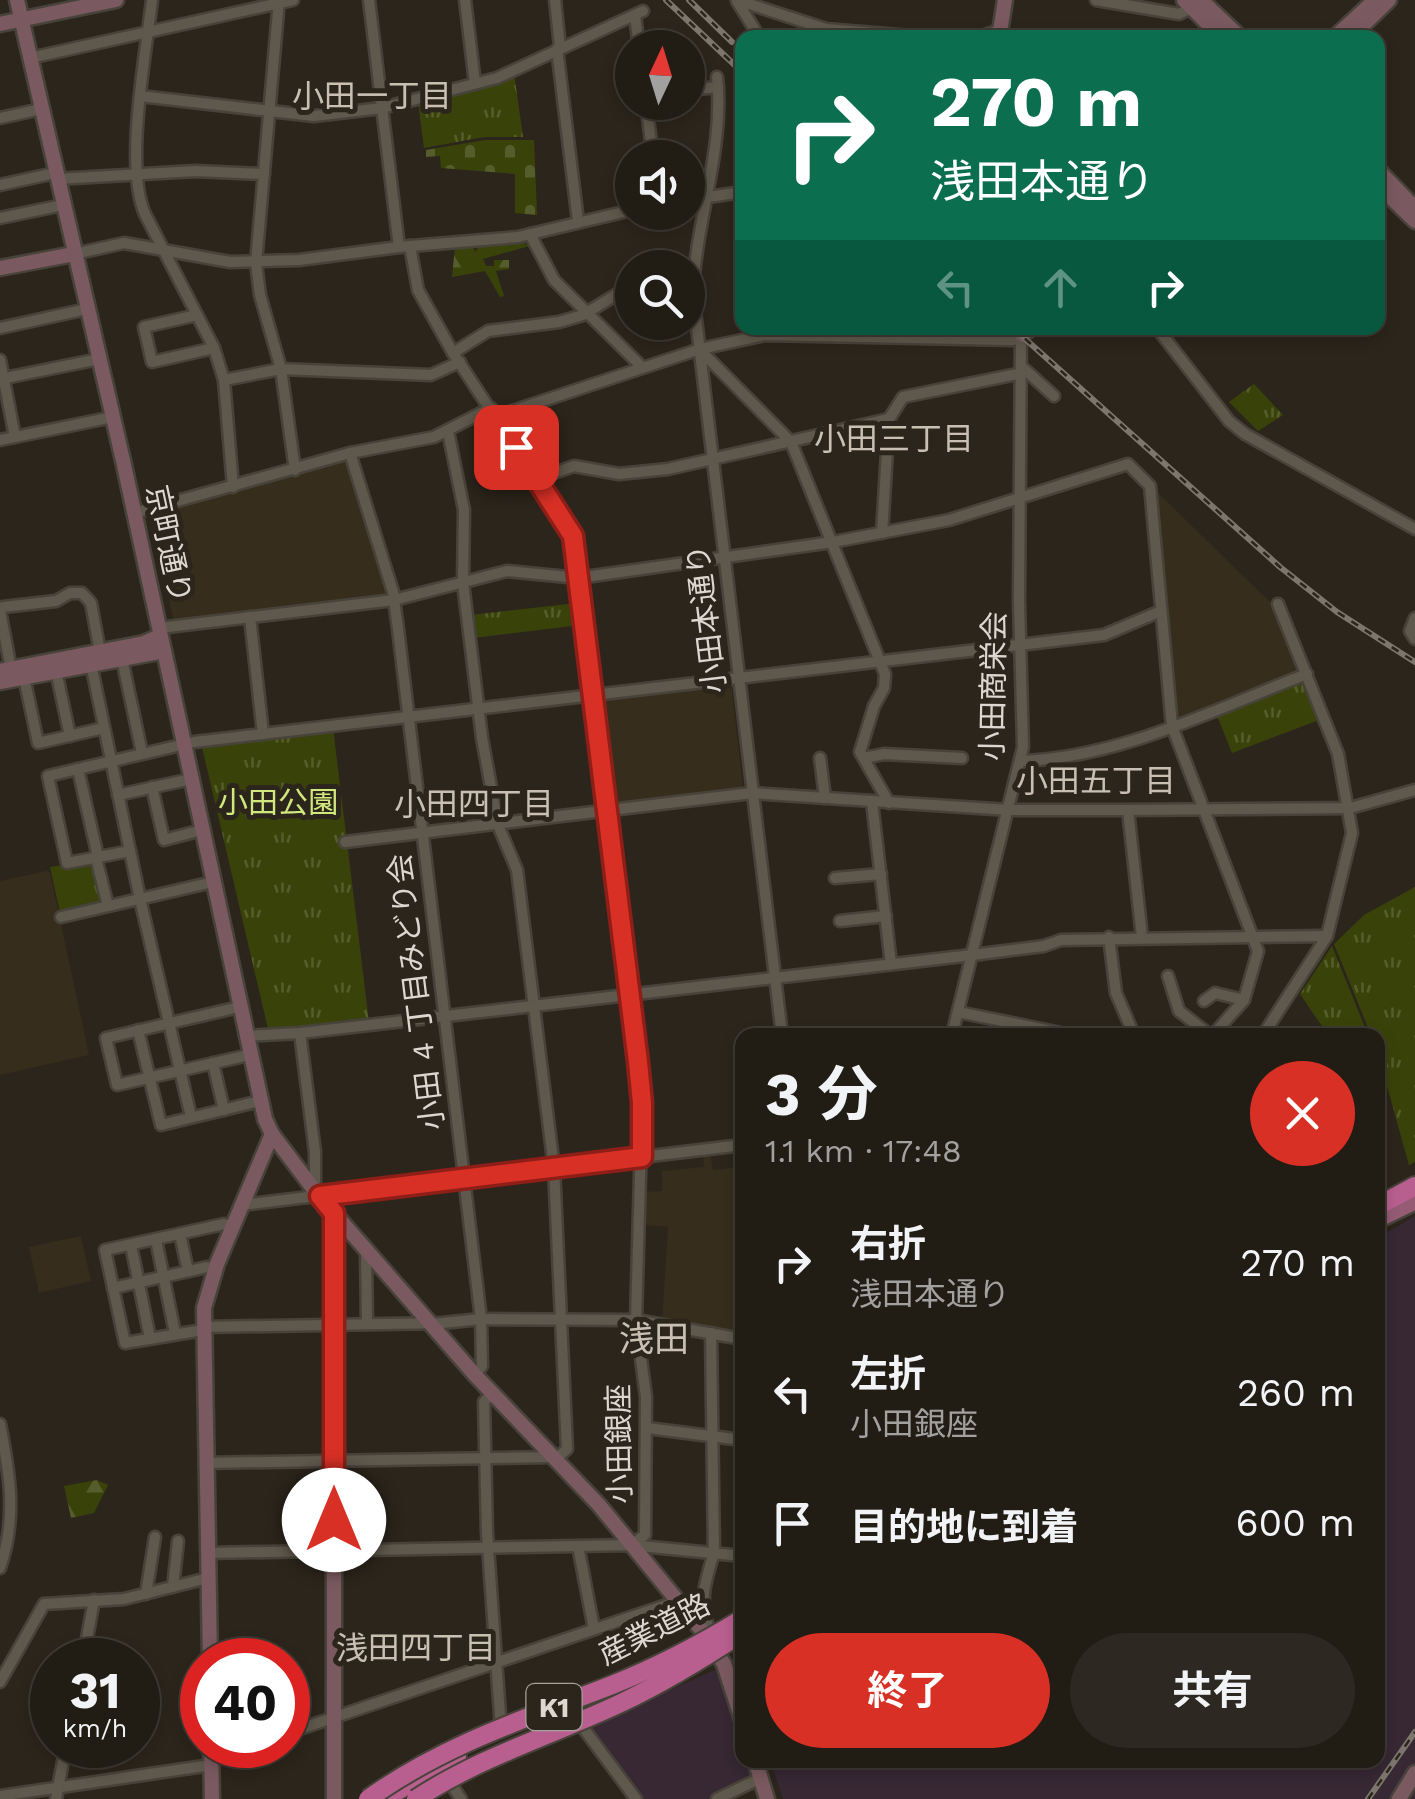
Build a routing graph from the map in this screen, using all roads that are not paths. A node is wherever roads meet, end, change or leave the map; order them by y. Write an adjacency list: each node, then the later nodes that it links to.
1 (16, 0): 15 (street, 京町通り)
2 (116, 0): 15 (street)
3 (152, 0): 25 (street)
4 (293, 0): 13 (street)
5 (369, 0): 31 (street, 小田銀座)
6 (465, 0): 28 (street)
7 (555, 0): 26 (street)
8 (736, 0): 18 (street); 19 (street)
9 (1004, 0): 20 (street)
10 (1096, 0): 14 (street)
11 (1375, 0): 23 (street)
12 (1389, 0): 24 (street)
13 (279, 2): 25 (street); 33 (street)
14 (1192, 2): 21 (street); 22 (street)
15 (21, 20): 16 (street); 27 (street, 京町通り)
16 (0, 24)
17 (639, 30): 26 (street)
18 (755, 30)
19 (826, 30)
20 (1000, 30)
21 (1215, 30)
22 (1230, 30)
23 (1343, 30)
24 (1358, 30)
25 (148, 32): 27 (street); 30 (street)
26 (559, 48): 28 (street); 48 (street)
27 (30, 58): 32 (street, 京町通り)
28 (475, 83): 31 (street)
29 (705, 85): 42 (street, 小田本通り)
30 (140, 96): 33 (street); 35 (street)
31 (382, 108): 33 (street); 50 (street, 小田銀座)
32 (41, 109): 34 (street); 37 (street, 京町通り)
33 (270, 110): 36 (street)
34 (0, 118)
35 (137, 174): 36 (street); 37 (street); 51 (street)
36 (264, 174): 53 (street)
37 (56, 176): 39 (street); 43 (street, 京町通り)
38 (1385, 177): 44 (street)
39 (0, 185)
40 (1385, 192): 47 (street)
41 (735, 193): 42 (street)
42 (705, 198)
43 (63, 205): 46 (street); 52 (street, 京町通り)
44 (1415, 208)
45 (615, 214): 48 (street)
46 (0, 218)
47 (1415, 220)
48 (578, 222): 49 (street)
49 (530, 234): 50 (street); 57 (street)
50 (404, 246): 53 (street); 66 (street, 小田銀座)
51 (164, 251): 52 (street); 53 (street); 58 (street)
52 (74, 254): 54 (street); 56 (street, 京町通り)
53 (256, 263): 71 (street)
54 (0, 268)
55 (615, 295): 57 (street)
56 (87, 309): 59 (street); 68 (street, 京町通り)
57 (588, 312): 66 (street); 70 (street)
58 (197, 315): 64 (street); 64 (street)
59 (0, 328)
60 (765, 335): 65 (street)
61 (1021, 335): 69 (street, 小田商栄会)
62 (1162, 335): 89 (street)
63 (699, 340): 65 (street, 小田本通り)
64 (214, 348): 73 (street)
65 (700, 349): 70 (street); 81 (street); 83 (street, 小田本通り)
66 (457, 358): 71 (street); 75 (street, 小田銀座)
67 (0, 360): 72 (street)
68 (99, 360): 72 (street); 76 (street, 京町通り)
69 (1022, 367): 74 (street); 77 (street); 87 (street, 小田商栄会)
70 (642, 368): 75 (street)
71 (280, 369): 73 (street); 84 (street)
72 (2, 379): 79 (street)
73 (224, 380): 86 (street)
74 (1054, 396)
75 (494, 412): 78 (street); 85 (street, 小田銀座)
76 (113, 417): 79 (street); 88 (street, 京町通り)
77 (889, 419): 81 (street); 90 (street)
78 (448, 431): 82 (street); 94 (street)
79 (15, 437): 80 (street)
80 (0, 440)
81 (791, 442): 83 (street); 91 (street)
82 (350, 452): 84 (street); 95 (street, 小田 4 丁目みどり会)
83 (713, 460): 85 (street); 92 (street, 小田本通り)
84 (295, 470): 86 (street)
85 (537, 479): 93 (street, 小田銀座)
86 (234, 487): 88 (street)
87 (1019, 499): 90 (street); 98 (street); 103 (street, 小田商栄会)
88 (134, 514): 101 (street, 京町通り)
89 (1415, 529)
90 (882, 533): 91 (street)
91 (832, 542): 92 (street); 106 (street)
92 (724, 559): 93 (street); 110 (street, 小田本通り)
93 (578, 578): 94 (street); 112 (street, 小田銀座)
94 (463, 583): 95 (street); 113 (street)
95 (394, 600): 99 (street); 114 (street, 小田 4 丁目みどり会)
96 (1278, 604): 109 (street)
97 (0, 611): 104 (street); 108 (street)
98 (1162, 612): 103 (street); 115 (street)
99 (250, 617): 101 (street); 117 (street)
100 (1415, 618): 102 (street)
101 (161, 638): 104 (street); 105 (street); 119 (street, 京町通り)
102 (1415, 638)
103 (1020, 644): 106 (street); 125 (street, 小田商栄会)
104 (95, 658): 105 (street); 107 (street); 108 (street); 116 (street)
105 (122, 658): 120 (street)
106 (881, 660): 110 (street); 122 (street)
107 (56, 671): 108 (street); 118 (street)
108 (12, 672): 111 (street); 118 (street)
109 (1307, 674): 115 (street); 136 (street)
110 (737, 676): 112 (street); 130 (street, 小田本通り)
111 (0, 682)
112 (592, 695): 113 (street); 139 (street, 小田銀座)
113 (478, 708): 114 (street); 140 (street)
114 (409, 716): 117 (street); 142 (street, 小田 4 丁目みどり会)
115 (1172, 726): 125 (street); 135 (street)
116 (104, 728): 118 (street); 124 (street)
117 (263, 734): 119 (street)
118 (70, 736)
119 (183, 744): 120 (street); 127 (street, 京町通り)
120 (142, 754): 124 (street)
121 (820, 758): 132 (street)
122 (864, 758): 123 (street); 134 (street)
123 (962, 758)
124 (110, 761): 126 (street); 131 (street)
125 (1020, 761): 137 (street, 小田商栄会)
126 (78, 769): 145 (street); 145 (street)
127 (191, 779): 128 (street); 141 (street, 京町通り)
128 (152, 788): 131 (street); 141 (street)
129 (1415, 790): 136 (street)
130 (752, 793): 132 (street); 139 (street); 160 (street, 小田本通り)
131 (118, 795): 144 (street)
132 (825, 798): 133 (street)
133 (872, 802): 134 (street); 146 (street)
134 (889, 803): 137 (street)
135 (1202, 808): 136 (street); 138 (street); 154 (street)
136 (1350, 808): 155 (street)
137 (1009, 810): 138 (street); 158 (street, 小田商栄会)
138 (1128, 810): 157 (street)
139 (607, 811): 140 (street); 162 (street, 小田銀座)
140 (498, 825): 142 (street); 166 (street)
141 (202, 830): 148 (street, 京町通り)
142 (422, 834): 143 (street); 168 (street, 小田 4 丁目みどり会)
143 (345, 842)
144 (130, 850): 145 (street); 149 (street)
145 (97, 857): 150 (street)
146 (881, 874): 147 (street); 151 (street)
147 (834, 878)
148 (213, 882): 149 (street); 165 (street, 京町通り)
149 (140, 899): 150 (street); 169 (street)
150 (108, 906): 152 (street)
151 (886, 916): 153 (street); 159 (street)
152 (61, 917)
153 (840, 921)
154 (1253, 936): 155 (street); 157 (street); 164 (street)
155 (1327, 936): 176 (street)
156 (1109, 937): 157 (street); 158 (street); 173 (street)
157 (1142, 937)
158 (972, 955): 159 (street); 167 (street, 小田商栄会)
159 (890, 964): 160 (street)
160 (774, 976): 162 (street); 170 (street, 小田本通り)
161 (1168, 976): 174 (street)
162 (629, 995): 166 (street); 189 (street, 小田銀座)
163 (1204, 1000): 164 (street)
164 (1244, 1000): 175 (street)
165 (239, 1006): 169 (street); 179 (street, 京町通り)
166 (534, 1006): 168 (street); 190 (street)
167 (958, 1012): 171 (street, 小田商栄会); 172 (street)
168 (444, 1016): 178 (street); 191 (street, 小田 4 丁目みどり会)
169 (169, 1022): 177 (street); 182 (street)
170 (781, 1028)
171 (954, 1028)
172 (1037, 1028)
173 (1131, 1028)
174 (1202, 1028)
175 (1218, 1028)
176 (1268, 1028)
177 (138, 1030): 183 (street); 183 (street)
178 (300, 1033): 179 (street); 193 (street)
179 (245, 1036): 180 (street, 京町通り)
180 (249, 1055): 181 (street); 184 (street, 京町通り)
181 (213, 1064): 182 (street); 185 (street)
182 (180, 1071): 183 (street); 186 (street)
183 (149, 1078): 186 (street)
184 (260, 1101): 185 (street); 187 (street, 京町通り)
185 (224, 1110): 186 (street)
186 (192, 1117)
187 (272, 1134): 193 (street, 京町通り); 196 (street)
188 (735, 1146): 189 (street)
189 (642, 1157): 190 (street); 211 (street, 小田銀座)
190 (554, 1168): 191 (street); 210 (street)
191 (464, 1179): 193 (street); 209 (street, 小田 4 丁目みどり会)
192 (1415, 1185): 195 (highway)
193 (318, 1194): 196 (street); 197 (street, 京町通り)
194 (1415, 1199): 198 (highway)
195 (1385, 1201)
196 (242, 1205): 199 (street)
197 (334, 1213): 203 (street, 京町通り); 213 (street)
198 (1385, 1214)
199 (233, 1227): 200 (street); 204 (street)
200 (180, 1234): 201 (street); 205 (street)
201 (156, 1240): 202 (street); 206 (street)
202 (130, 1245): 207 (street); 208 (street)
203 (366, 1250): 212 (street, 京町通り); 214 (street)
204 (215, 1269): 205 (street); 215 (street)
205 (188, 1271): 206 (street)
206 (164, 1276): 207 (street); 216 (street)
207 (139, 1283): 208 (street); 218 (street)
208 (114, 1288): 218 (street)
209 (481, 1319): 210 (street); 212 (street); 220 (street, 小田 4 丁目みどり会)
210 (560, 1320): 211 (street); 227 (street)
211 (636, 1320): 217 (street); 223 (street, 小田銀座)
212 (430, 1322): 214 (street); 220 (street, 京町通り)
213 (334, 1324): 214 (street); 215 (street); 228 (street)
214 (367, 1324)
215 (203, 1328): 216 (street); 229 (street)
216 (175, 1333): 218 (street)
217 (711, 1333): 219 (street); 224 (street)
218 (150, 1338)
219 (735, 1338)
220 (475, 1375): 221 (street, 京町通り)
221 (492, 1393): 226 (street); 227 (street, 京町通り)
222 (0, 1424): 239 (street)
223 (647, 1428): 224 (street); 232 (street, 小田銀座)
224 (713, 1436): 225 (street); 237 (street)
225 (735, 1439)
226 (485, 1458): 227 (street); 228 (street); 234 (street)
227 (555, 1458): 232 (street, 京町通り)
228 (334, 1461): 229 (street); 235 (street)
229 (205, 1463): 236 (street)
230 (155, 1537): 242 (street)
231 (178, 1541): 241 (street)
232 (631, 1545): 233 (street); 237 (street); 244 (street, 京町通り)
233 (578, 1546): 234 (street); 247 (street)
234 (489, 1548): 235 (street); 255 (street)
235 (334, 1550): 236 (street); 259 (street)
236 (208, 1552): 240 (street)
237 (714, 1553): 238 (street); 248 (street)
238 (735, 1555)
239 (0, 1568)
240 (208, 1578): 241 (street); 250 (street)
241 (174, 1587): 242 (street)
242 (146, 1594): 243 (street)
243 (94, 1600): 249 (street); 257 (street)
244 (678, 1601): 247 (street); 248 (street, 京町通り)
245 (735, 1620): 248 (main road, 産業道路)
246 (735, 1621): 274 (highway, K1, bridge)
247 (594, 1630): 255 (street)
248 (708, 1634): 253 (main road, 産業道路); 254 (street, 京町通り)
249 (87, 1638)
250 (209, 1638)
251 (735, 1639): 269 (highway, K1, bridge)
252 (735, 1640): 254 (main road, 産業道路)
253 (676, 1651): 262 (main road, 産業道路); 275 (highway, K1, bridge)
254 (717, 1652): 256 (main road, 産業道路); 258 (street, 京町通り)
255 (497, 1662): 259 (street); 262 (street)
256 (688, 1668): 260 (main road, 産業道路); 269 (highway, bridge)
257 (0, 1682)
258 (735, 1701)
259 (334, 1718): 261 (street); 273 (street)
260 (581, 1725): 269 (main road, 産業道路); 278 (street)
261 (310, 1726)
262 (501, 1728): 275 (main road, 産業道路)
263 (180, 1763): 270 (street)
264 (62, 1768): 270 (street)
265 (211, 1768): 272 (street)
266 (758, 1768): 268 (street)
267 (1415, 1773): 281 (street)
268 (761, 1778): 279 (street); 280 (street)
269 (442, 1784): 276 (highway, K1, bridge); 277 (street)
270 (57, 1793): 271 (street)
271 (0, 1796)
272 (212, 1799)
273 (334, 1799)
274 (368, 1799)
275 (380, 1799)
276 (417, 1799)
277 (461, 1799)
278 (636, 1799)
279 (717, 1799)
280 (768, 1799)
281 (1399, 1799)

